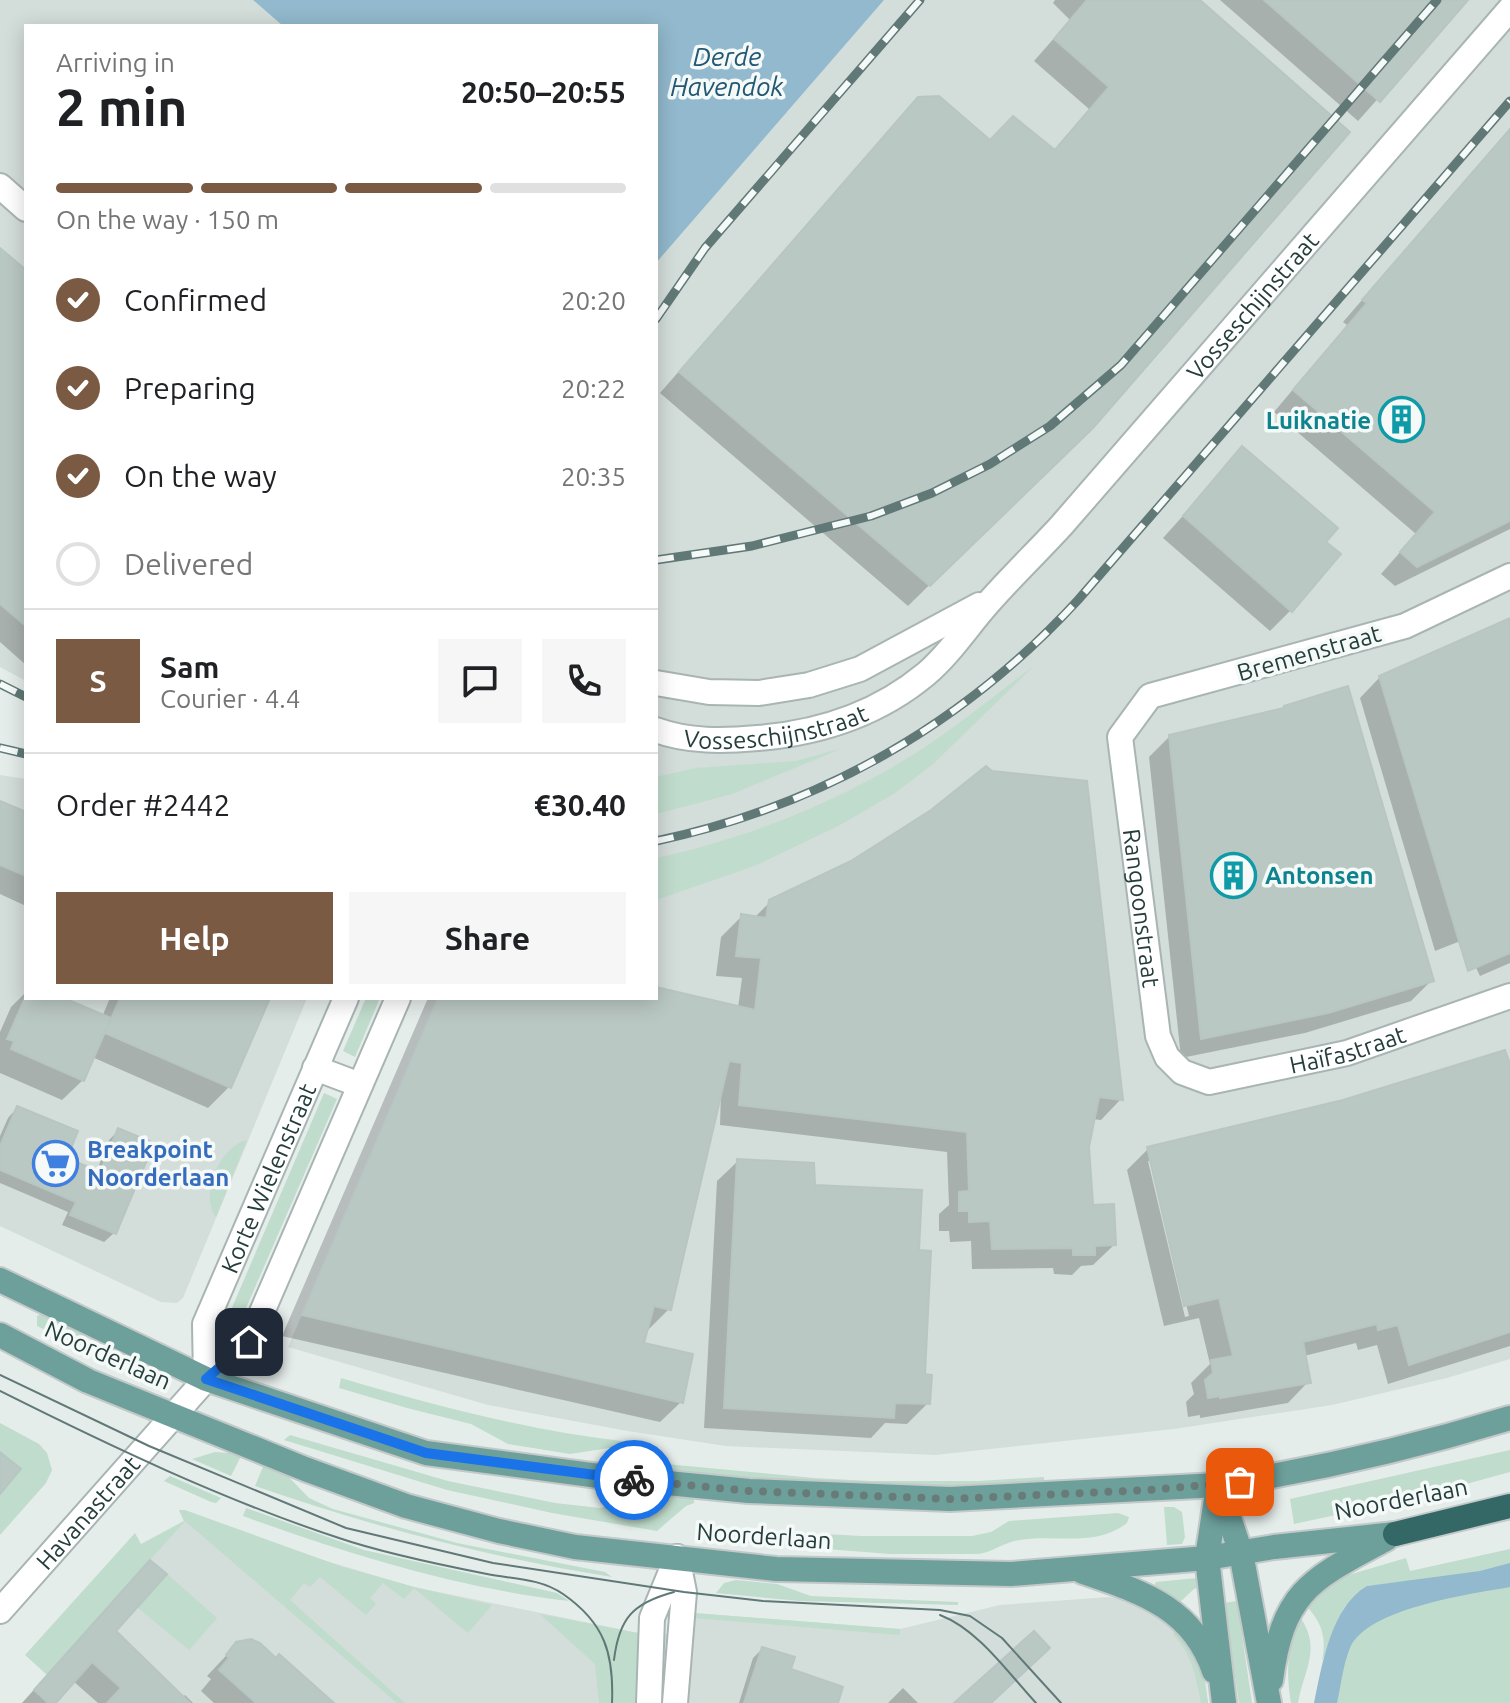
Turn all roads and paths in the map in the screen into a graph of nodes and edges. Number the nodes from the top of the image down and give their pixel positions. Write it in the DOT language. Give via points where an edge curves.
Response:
graph roads {
  1 [pos="1510,9"];
  2 [pos="0,186"];
  3 [pos="24,207"];
  4 [pos="1510,576"];
  5 [pos="992,599"];
  6 [pos="663,686"];
  7 [pos="661,736"];
  8 [pos="1120,737"];
  9 [pos="1510,996"];
  10 [pos="345,1000"];
  11 [pos="397,1000"];
  12 [pos="315,1068"];
  13 [pos="1182,1072"];
  14 [pos="360,1085"];
  15 [pos="0,1280"];
  16 [pos="0,1335"];
  17 [pos="206,1379"];
  18 [pos="175,1416"];
  19 [pos="1510,1418"];
  20 [pos="1218,1485"];
  21 [pos="1510,1506"];
  22 [pos="1395,1534"];
  23 [pos="1241,1553"];
  24 [pos="677,1557"];
  25 [pos="1207,1558"];
  26 [pos="1077,1570"];
  27 [pos="0,1611"];
  28 [pos="1269,1700"];
  29 [pos="1224,1701"];
  30 [pos="649,1703"];
  31 [pos="675,1703"];
  1 -- 5 [label="street, Vosseschijnstraat" via="1072,514"];
  2 -- 3 [label="street"];
  4 -- 8 [label="street, Bremenstraat" via="1405,626 1150,696"];
  5 -- 6 [label="street, Vosseschijnstraat" via="860,669 809,685 759,693"];
  5 -- 7 [label="street, Vosseschijnstraat" via="928,673 849,720 789,735 724,741"];
  8 -- 13 [label="street, Rangoonstraat" via="1158,1036 1167,1057"];
  9 -- 13 [label="street, Haïfastraat" via="1347,1053 1209,1082"];
  10 -- 12 [label="street, Korte Wielenstraat"];
  11 -- 14 [label="street, Korte Wielenstraat"];
  12 -- 14 [label="street, Korte Wielenstraat"];
  12 -- 17 [label="street, Korte Wielenstraat" via="205,1324"];
  14 -- 17 [label="street, Korte Wielenstraat" via="249,1342"];
  15 -- 17 [label="main road, Noorderlaan"];
  16 -- 18 [label="main road, Noorderlaan" via="88,1381"];
  17 -- 18 [label="street, Havanastraat"];
  17 -- 20 [label="main road, Noorderlaan" via="426,1453 606,1477 749,1491 950,1499"];
  18 -- 24 [label="main road, Noorderlaan" via="406,1506 575,1547"];
  18 -- 27 [label="street, Havanastraat"];
  19 -- 20 [label="main road, Noorderlaan" via="1453,1436"];
  20 -- 23 [label="main road"];
  20 -- 25 [label="main road"];
  21 -- 22 [label="highway, Noorderlaan"];
  22 -- 23 [label="main road, Noorderlaan"];
  22 -- 28 [label="main road" via="1325,1573 1294,1602 1279,1635"];
  23 -- 25 [label="main road, Noorderlaan"];
  23 -- 28 [label="main road"];
  24 -- 26 [label="main road, Noorderlaan" via="776,1569 1001,1574"];
  24 -- 30 [label="street" via="652,1618"];
  24 -- 31 [label="street" via="684,1592"];
  25 -- 26 [label="main road, Noorderlaan"];
  25 -- 29 [label="main road"];
  26 -- 29 [label="main road" via="1138,1591 1177,1615 1208,1653"];
}
